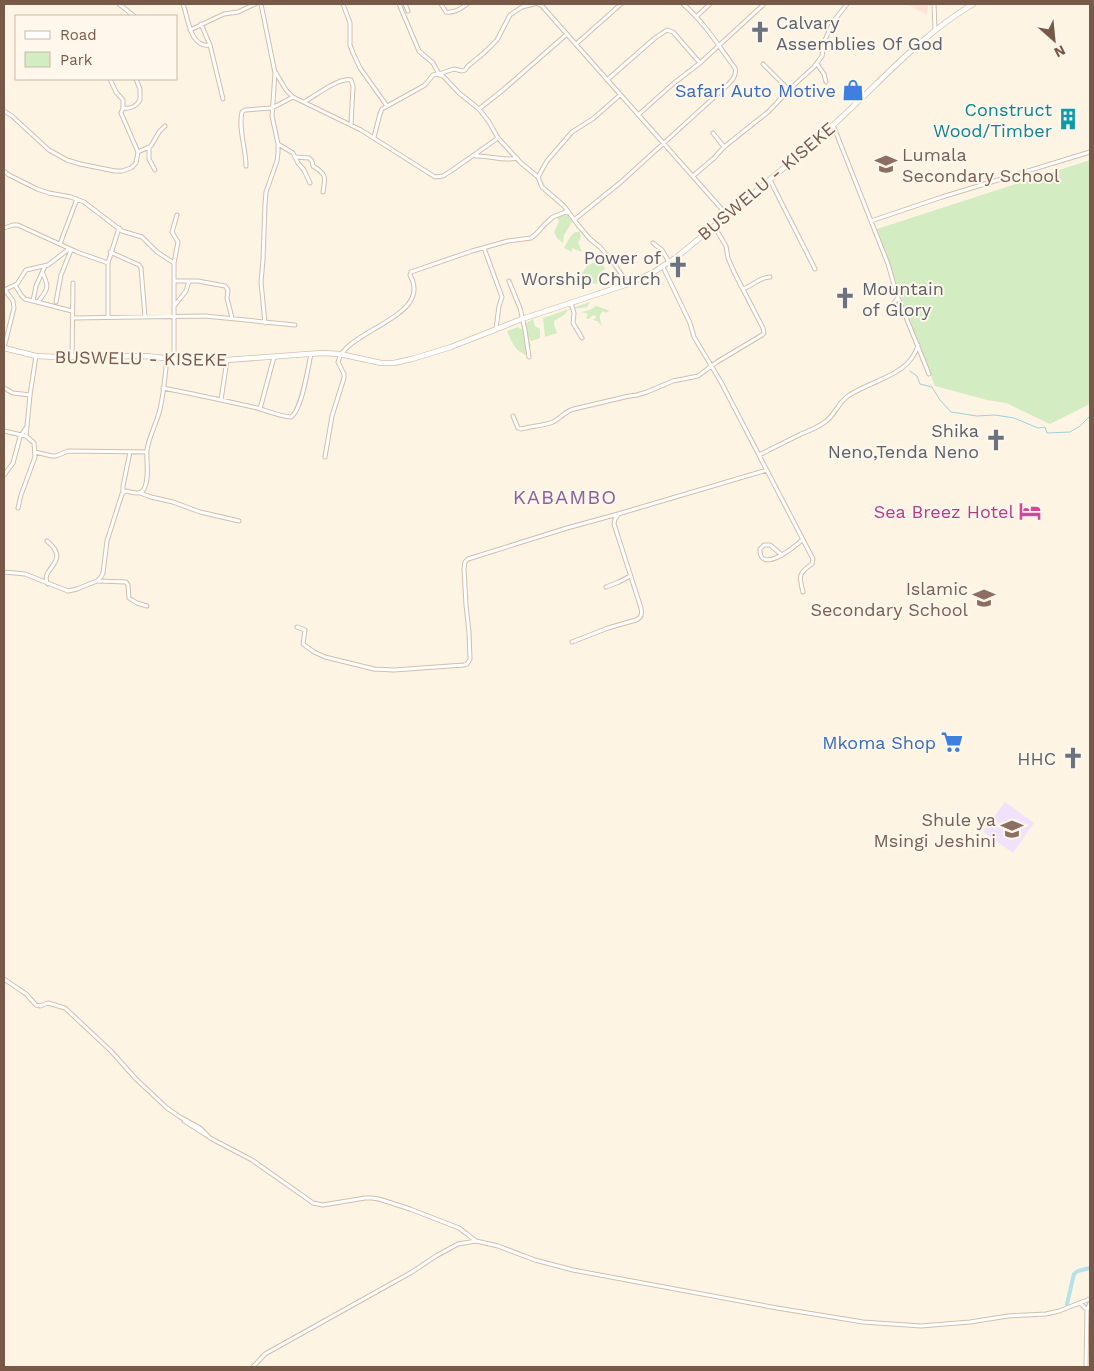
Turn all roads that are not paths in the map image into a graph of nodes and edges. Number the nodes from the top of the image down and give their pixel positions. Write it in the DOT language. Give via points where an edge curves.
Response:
graph roads {
  1 [pos="119,4"];
  2 [pos="183,4"];
  3 [pos="255,4"];
  4 [pos="261,4"];
  5 [pos="343,4"];
  6 [pos="398,4"];
  7 [pos="404,4"];
  8 [pos="441,4"];
  9 [pos="467,4"];
  10 [pos="536,4"];
  11 [pos="622,4"];
  12 [pos="682,4"];
  13 [pos="710,4"];
  14 [pos="764,4"];
  15 [pos="847,4"];
  16 [pos="934,4"];
  17 [pos="972,4"];
  18 [pos="408,11"];
  19 [pos="133,15"];
  20 [pos="697,16"];
  21 [pos="201,24"];
  22 [pos="935,29"];
  23 [pos="190,30"];
  24 [pos="567,34"];
  25 [pos="576,44"];
  26 [pos="210,45"];
  27 [pos="718,45"];
  28 [pos="700,63"];
  29 [pos="763,64"];
  30 [pos="817,64"];
  31 [pos="275,73"];
  32 [pos="440,74"];
  33 [pos="110,80"];
  34 [pos="136,80"];
  35 [pos="607,80"];
  36 [pos="826,82"];
  37 [pos="789,90"];
  38 [pos="620,95"];
  39 [pos="293,97"];
  40 [pos="223,99"];
  41 [pos="304,102"];
  42 [pos="387,106"];
  43 [pos="123,108"];
  44 [pos="272,108"];
  45 [pos="479,109"];
  46 [pos="4,111"];
  47 [pos="638,115"];
  48 [pos="351,124"];
  49 [pos="833,125"];
  50 [pos="165,126"];
  51 [pos="713,133"];
  52 [pos="374,137"];
  53 [pos="498,138"];
  54 [pos="663,143"];
  55 [pos="278,144"];
  56 [pos="149,147"];
  57 [pos="724,147"];
  58 [pos="138,152"];
  59 [pos="1090,152"];
  60 [pos="474,156"];
  61 [pos="296,157"];
  62 [pos="517,158"];
  63 [pos="246,166"];
  64 [pos="155,170"];
  65 [pos="4,171"];
  66 [pos="693,176"];
  67 [pos="538,177"];
  68 [pos="770,180"];
  69 [pos="310,183"];
  70 [pos="323,192"];
  71 [pos="77,198"];
  72 [pos="568,211"];
  73 [pos="177,215"];
  74 [pos="727,215"];
  75 [pos="574,220"];
  76 [pos="871,221"];
  77 [pos="714,226"];
  78 [pos="4,228"];
  79 [pos="118,228"];
  80 [pos="653,243"];
  81 [pos="60,244"];
  82 [pos="484,248"];
  83 [pos="70,249"];
  84 [pos="110,252"];
  85 [pos="670,262"];
  86 [pos="108,263"];
  87 [pos="174,263"];
  88 [pos="45,266"];
  89 [pos="662,267"];
  90 [pos="815,270"];
  91 [pos="42,273"];
  92 [pos="770,277"];
  93 [pos="174,281"];
  94 [pos="189,281"];
  95 [pos="509,281"];
  96 [pos="73,283"];
  97 [pos="628,284"];
  98 [pos="15,285"];
  99 [pos="743,289"];
  100 [pos="4,290"];
  101 [pos="898,298"];
  102 [pos="33,301"];
  103 [pos="38,302"];
  104 [pos="56,302"];
  105 [pos="571,303"];
  106 [pos="174,305"];
  107 [pos="72,311"];
  108 [pos="890,312"];
  109 [pos="108,317"];
  110 [pos="145,317"];
  111 [pos="174,317"];
  112 [pos="72,318"];
  113 [pos="232,318"];
  114 [pos="522,319"];
  115 [pos="265,322"];
  116 [pos="294,325"];
  117 [pos="496,329"];
  118 [pos="582,338"];
  119 [pos="918,345"];
  120 [pos="4,348"];
  121 [pos="311,353"];
  122 [pos="340,354"];
  123 [pos="36,356"];
  124 [pos="274,356"];
  125 [pos="72,357"];
  126 [pos="529,357"];
  127 [pos="167,358"];
  128 [pos="174,359"];
  129 [pos="227,360"];
  130 [pos="712,365"];
  131 [pos="929,374"];
  132 [pos="163,388"];
  133 [pos="5,390"];
  134 [pos="30,394"];
  135 [pos="221,400"];
  136 [pos="260,409"];
  137 [pos="513,416"];
  138 [pos="26,427"];
  139 [pos="4,431"];
  140 [pos="21,434"];
  141 [pos="26,436"];
  142 [pos="35,452"];
  143 [pos="130,452"];
  144 [pos="147,452"];
  145 [pos="759,454"];
  146 [pos="325,457"];
  147 [pos="767,470"];
  148 [pos="4,475"];
  149 [pos="123,492"];
  150 [pos="140,492"];
  151 [pos="18,508"];
  152 [pos="618,514"];
  153 [pos="239,521"];
  154 [pos="47,540"];
  155 [pos="802,540"];
  156 [pos="782,555"];
  157 [pos="4,572"];
  158 [pos="630,576"];
  159 [pos="97,581"];
  160 [pos="48,584"];
  161 [pos="606,588"];
  162 [pos="803,592"];
  163 [pos="147,606"];
  164 [pos="297,627"];
  165 [pos="572,642"];
  166 [pos="4,979"];
  167 [pos="476,1241"];
  168 [pos="1090,1301"];
  169 [pos="1080,1303"];
  170 [pos="1087,1310"];
  171 [pos="253,1367"];
  172 [pos="1086,1367"];
  1 -- 19 [label="street"];
  2 -- 23 [label="street"];
  3 -- 21 [label="street"];
  4 -- 31 [label="street"];
  5 -- 42 [label="street" via="350,24 353,53"];
  6 -- 32 [label="street" via="419,50"];
  7 -- 18 [label="street"];
  8 -- 9 [label="street" via="446,12 452,13"];
  10 -- 24 [label="street" via="542,6"];
  10 -- 32 [label="street" via="522,7 510,15 497,40 465,70 454,69"];
  11 -- 25 [label="street"];
  12 -- 20 [label="street"];
  13 -- 20 [label="street"];
  14 -- 27 [label="street"];
  15 -- 30 [label="street" via="832,24"];
  16 -- 22 [label="street"];
  17 -- 22 [label="main road, BUSWELU - KISEKE"];
  20 -- 27 [label="street"];
  21 -- 23 [label="street"];
  21 -- 26 [label="street"];
  22 -- 49 [label="main road, BUSWELU - KISEKE"];
  23 -- 26 [label="street" via="201,44"];
  24 -- 25 [label="street"];
  24 -- 45 [label="street"];
  25 -- 35 [label="street"];
  26 -- 40 [label="street"];
  27 -- 28 [label="street"];
  27 -- 54 [label="street" via="736,70 735,76"];
  28 -- 35 [label="street" via="667,30"];
  28 -- 47 [label="street"];
  29 -- 37 [label="street"];
  30 -- 36 [label="street"];
  30 -- 37 [label="street"];
  31 -- 39 [label="street"];
  31 -- 44 [label="street"];
  32 -- 42 [label="street" via="433,75 425,85"];
  32 -- 45 [label="street"];
  33 -- 43 [label="street" via="123,100"];
  34 -- 43 [label="street" via="140,100 133,107"];
  35 -- 38 [label="street"];
  37 -- 57 [label="street" via="768,112"];
  38 -- 47 [label="street"];
  38 -- 67 [label="street" via="572,132"];
  39 -- 41 [label="street"];
  39 -- 44 [label="street"];
  41 -- 48 [label="street"];
  41 -- 48 [label="street" via="340,82 351,80"];
  42 -- 52 [label="street" via="381,111"];
  43 -- 58 [label="street" via="121,113"];
  44 -- 55 [label="street"];
  44 -- 63 [label="street" via="242,112"];
  45 -- 53 [label="street"];
  46 -- 58 [label="street" via="49,150 74,162 122,171 136,163"];
  47 -- 54 [label="street"];
  48 -- 52 [label="street"];
  49 -- 68 [label="main road, BUSWELU - KISEKE"];
  49 -- 76 [label="street"];
  50 -- 56 [label="street"];
  51 -- 57 [label="street"];
  52 -- 60 [label="street" via="435,177 443,176"];
  53 -- 60 [label="street"];
  53 -- 62 [label="street"];
  54 -- 66 [label="street"];
  54 -- 75 [label="street"];
  55 -- 61 [label="street"];
  55 -- 115 [label="street" via="277,161 266,192 264,216 261,284"];
  56 -- 58 [label="street"];
  56 -- 64 [label="street" via="149,159"];
  57 -- 66 [label="street"];
  59 -- 76 [label="street"];
  60 -- 62 [label="street" via="506,160"];
  61 -- 69 [label="street"];
  61 -- 70 [label="street" via="311,159 313,166 323,172"];
  62 -- 67 [label="street"];
  65 -- 71 [label="street" via="37,189"];
  66 -- 74 [label="street"];
  67 -- 72 [label="street" via="542,187"];
  68 -- 74 [label="main road, BUSWELU - KISEKE"];
  68 -- 90 [label="street"];
  71 -- 79 [label="street"];
  71 -- 81 [label="street"];
  72 -- 75 [label="street"];
  72 -- 82 [label="street" via="553,217 530,238"];
  73 -- 87 [label="street" via="172,230 178,242"];
  74 -- 77 [label="main road, BUSWELU - KISEKE"];
  75 -- 97 [label="street" via="608,256"];
  76 -- 101 [label="street"];
  77 -- 85 [label="main road, BUSWELU - KISEKE"];
  77 -- 99 [label="street"];
  78 -- 81 [label="street" via="18,225"];
  79 -- 84 [label="street"];
  79 -- 87 [label="street" via="142,237"];
  80 -- 85 [label="street"];
  81 -- 83 [label="street"];
  82 -- 117 [label="street" via="502,297"];
  82 -- 122 [label="street" via="410,272 413,294 404,308 395,317 349,344"];
  83 -- 86 [label="street"];
  83 -- 88 [label="street"];
  83 -- 104 [label="street"];
  84 -- 86 [label="street"];
  84 -- 110 [label="street" via="141,268"];
  85 -- 89 [label="main road, BUSWELU - KISEKE"];
  86 -- 109 [label="street"];
  87 -- 93 [label="street"];
  88 -- 91 [label="street"];
  88 -- 98 [label="street" via="26,270"];
  89 -- 97 [label="main road, BUSWELU - KISEKE"];
  89 -- 130 [label="street" via="694,337"];
  91 -- 102 [label="street"];
  91 -- 103 [label="street" via="48,287"];
  92 -- 99 [label="street" via="761,278"];
  93 -- 94 [label="street"];
  93 -- 106 [label="street"];
  94 -- 106 [label="street" via="186,291"];
  94 -- 113 [label="street" via="226,287"];
  95 -- 114 [label="street"];
  96 -- 107 [label="street"];
  97 -- 105 [label="main road, BUSWELU - KISEKE"];
  98 -- 100 [label="street"];
  98 -- 102 [label="street" via="23,297"];
  99 -- 130 [label="street" via="764,333"];
  100 -- 120 [label="street" via="14,301 14,308"];
  101 -- 108 [label="street"];
  101 -- 119 [label="street"];
  102 -- 103 [label="street"];
  103 -- 107 [label="street"];
  105 -- 114 [label="main road, BUSWELU - KISEKE"];
  105 -- 118 [label="street" via="573,323"];
  106 -- 111 [label="street"];
  107 -- 112 [label="street"];
  109 -- 110 [label="street"];
  109 -- 112 [label="street"];
  110 -- 111 [label="street"];
  111 -- 113 [label="street"];
  111 -- 128 [label="street"];
  112 -- 125 [label="street"];
  113 -- 115 [label="street"];
  114 -- 117 [label="main road, BUSWELU - KISEKE"];
  114 -- 126 [label="street"];
  115 -- 116 [label="street"];
  117 -- 122 [label="main road, BUSWELU - KISEKE" via="399,362 381,363"];
  119 -- 131 [label="street"];
  119 -- 145 [label="street" via="904,366 847,397 825,422"];
  120 -- 123 [label="main road, BUSWELU - KISEKE"];
  121 -- 122 [label="main road, BUSWELU - KISEKE"];
  121 -- 124 [label="main road, BUSWELU - KISEKE"];
  121 -- 136 [label="street" via="296,414 291,417"];
  122 -- 146 [label="street" via="338,362 344,378 332,416"];
  123 -- 125 [label="main road, BUSWELU - KISEKE"];
  123 -- 134 [label="street"];
  124 -- 129 [label="main road, BUSWELU - KISEKE"];
  124 -- 136 [label="street"];
  125 -- 127 [label="main road, BUSWELU - KISEKE"];
  127 -- 128 [label="main road, BUSWELU - KISEKE"];
  127 -- 132 [label="street"];
  128 -- 129 [label="main road, BUSWELU - KISEKE" via="200,362"];
  129 -- 135 [label="street"];
  130 -- 137 [label="street" via="698,376 673,381 637,396 567,411 544,425 520,429"];
  130 -- 145 [label="street"];
  132 -- 135 [label="street"];
  132 -- 144 [label="street"];
  133 -- 134 [label="street"];
  134 -- 138 [label="street"];
  135 -- 136 [label="street"];
  138 -- 140 [label="street"];
  138 -- 141 [label="street"];
  139 -- 140 [label="street"];
  140 -- 141 [label="street"];
  140 -- 148 [label="street" via="13,463"];
  141 -- 142 [label="street" via="34,443"];
  142 -- 143 [label="street" via="56,456 68,451"];
  142 -- 151 [label="street"];
  143 -- 144 [label="street"];
  143 -- 149 [label="street"];
  144 -- 150 [label="street" via="148,468"];
  145 -- 147 [label="street"];
  147 -- 152 [label="street"];
  147 -- 155 [label="street"];
  149 -- 150 [label="street"];
  149 -- 159 [label="street" via="107,542 103,573"];
  150 -- 153 [label="street"];
  152 -- 158 [label="street" via="614,524"];
  152 -- 164 [label="street" via="468,559 464,569 470,659 467,664 394,670 368,668 314,652 303,644 305,630"];
  154 -- 160 [label="street" via="57,555 46,576"];
  155 -- 156 [label="street"];
  155 -- 162 [label="street" via="813,562 800,574"];
  156 -- 156 [label="street" via="765,560 760,549 770,545"];
  157 -- 160 [label="street" via="25,574"];
  158 -- 161 [label="street"];
  158 -- 165 [label="street" via="641,608 640,618"];
  159 -- 160 [label="street" via="68,591"];
  159 -- 163 [label="street" via="126,582 129,598"];
  166 -- 167 [label="street" via="36,1005 48,1003 65,1008 167,1108 252,1160 313,1203 324,1205 365,1198 379,1199 459,1228"];
  167 -- 169 [label="street" via="587,1273 863,1322 921,1326 970,1322 1046,1314"];
  167 -- 171 [label="street" via="458,1244 436,1256 264,1354"];
  168 -- 169 [label="street"];
  168 -- 170 [label="street"];
  169 -- 170 [label="street"];
  170 -- 172 [label="street"];
}
